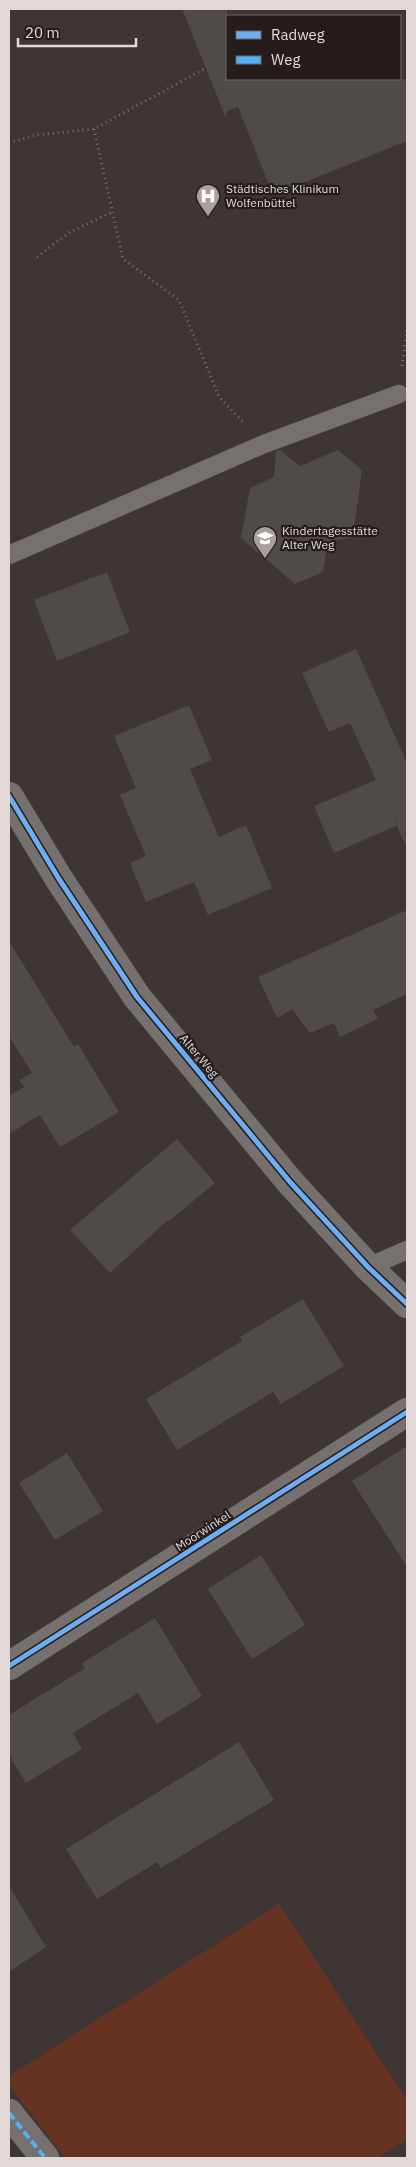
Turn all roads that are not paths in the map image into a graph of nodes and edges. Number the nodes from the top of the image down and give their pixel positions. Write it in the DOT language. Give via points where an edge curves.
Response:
graph roads {
  1 [pos="399,394"];
  2 [pos="9,555"];
  3 [pos="9,796"];
  4 [pos="407,1250"];
  5 [pos="368,1267"];
  6 [pos="407,1304"];
  7 [pos="407,1412"];
  8 [pos="9,1666"];
  9 [pos="9,2113"];
  10 [pos="45,2158"];
  1 -- 2 [label="lane" via="264,444"];
  3 -- 5 [label="street, Alter Weg" via="137,997 290,1182"];
  4 -- 5 [label="lane"];
  5 -- 6 [label="street, Alter Weg"];
  7 -- 8 [label="street, Moorwinkel"];
  9 -- 10 [label="street"];
}
